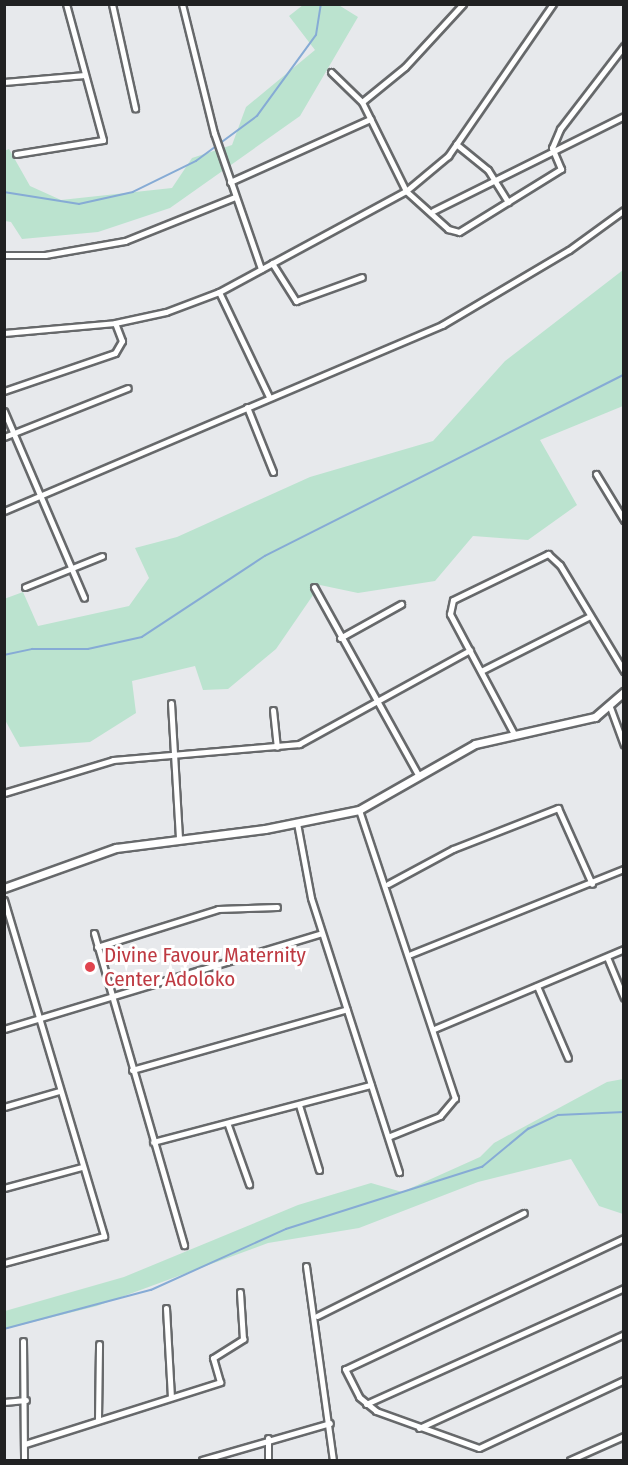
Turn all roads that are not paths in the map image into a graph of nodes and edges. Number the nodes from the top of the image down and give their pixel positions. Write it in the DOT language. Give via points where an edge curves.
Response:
graph roads {
  1 [pos="66,4"];
  2 [pos="112,4"];
  3 [pos="182,4"];
  4 [pos="464,4"];
  5 [pos="553,4"];
  6 [pos="624,46"];
  7 [pos="331,72"];
  8 [pos="85,75"];
  9 [pos="4,82"];
  10 [pos="362,102"];
  11 [pos="135,108"];
  12 [pos="624,116"];
  13 [pos="370,118"];
  14 [pos="456,144"];
  15 [pos="552,148"];
  16 [pos="16,154"];
  17 [pos="495,181"];
  18 [pos="230,182"];
  19 [pos="406,191"];
  20 [pos="235,197"];
  21 [pos="508,202"];
  22 [pos="624,210"];
  23 [pos="433,211"];
  24 [pos="4,255"];
  25 [pos="273,263"];
  26 [pos="261,269"];
  27 [pos="362,277"];
  28 [pos="219,292"];
  29 [pos="115,323"];
  30 [pos="4,333"];
  31 [pos="128,388"];
  32 [pos="4,391"];
  33 [pos="269,397"];
  34 [pos="247,407"];
  35 [pos="4,411"];
  36 [pos="13,434"];
  37 [pos="4,437"];
  38 [pos="273,472"];
  39 [pos="596,474"];
  40 [pos="40,497"];
  41 [pos="4,511"];
  42 [pos="624,520"];
  43 [pos="102,556"];
  44 [pos="69,570"];
  45 [pos="25,587"];
  46 [pos="314,587"];
  47 [pos="84,598"];
  48 [pos="401,604"];
  49 [pos="588,617"];
  50 [pos="340,638"];
  51 [pos="470,650"];
  52 [pos="482,671"];
  53 [pos="624,671"];
  54 [pos="624,692"];
  55 [pos="171,703"];
  56 [pos="376,704"];
  57 [pos="610,707"];
  58 [pos="273,710"];
  59 [pos="513,732"];
  60 [pos="624,745"];
  61 [pos="277,747"];
  62 [pos="175,756"];
  63 [pos="417,773"];
  64 [pos="4,793"];
  65 [pos="359,810"];
  66 [pos="297,823"];
  67 [pos="178,838"];
  68 [pos="624,869"];
  69 [pos="388,884"];
  70 [pos="591,884"];
  71 [pos="4,888"];
  72 [pos="4,900"];
  73 [pos="278,907"];
  74 [pos="93,933"];
  75 [pos="322,933"];
  76 [pos="97,947"];
  77 [pos="624,949"];
  78 [pos="411,954"];
  79 [pos="607,957"];
  80 [pos="537,986"];
  81 [pos="112,997"];
  82 [pos="624,998"];
  83 [pos="347,1009"];
  84 [pos="39,1019"];
  85 [pos="4,1029"];
  86 [pos="434,1029"];
  87 [pos="568,1058"];
  88 [pos="132,1070"];
  89 [pos="371,1085"];
  90 [pos="59,1091"];
  91 [pos="299,1105"];
  92 [pos="4,1107"];
  93 [pos="228,1125"];
  94 [pos="390,1136"];
  95 [pos="153,1142"];
  96 [pos="82,1167"];
  97 [pos="319,1170"];
  98 [pos="399,1172"];
  99 [pos="249,1184"];
  100 [pos="4,1188"];
  101 [pos="524,1213"];
  102 [pos="624,1238"];
  103 [pos="184,1245"];
  104 [pos="4,1263"];
  105 [pos="306,1266"];
  106 [pos="624,1288"];
  107 [pos="240,1292"];
  108 [pos="166,1308"];
  109 [pos="316,1316"];
  110 [pos="624,1334"];
  111 [pos="23,1341"];
  112 [pos="99,1344"];
  113 [pos="624,1380"];
  114 [pos="171,1397"];
  115 [pos="26,1400"];
  116 [pos="4,1402"];
  117 [pos="366,1404"];
  118 [pos="98,1419"];
  119 [pos="330,1423"];
  120 [pos="419,1428"];
  121 [pos="624,1436"];
  122 [pos="268,1438"];
  123 [pos="25,1444"];
  124 [pos="24,1461"];
  125 [pos="202,1461"];
  126 [pos="268,1461"];
  127 [pos="333,1461"];
  128 [pos="570,1461"];
  1 -- 8 [label="street"];
  2 -- 11 [label="street"];
  3 -- 18 [label="street"];
  4 -- 10 [label="street" via="405,66"];
  5 -- 14 [label="street"];
  6 -- 15 [label="street" via="574,107"];
  7 -- 10 [label="street"];
  8 -- 9 [label="street"];
  8 -- 16 [label="street" via="102,142"];
  10 -- 13 [label="street"];
  12 -- 15 [label="street"];
  13 -- 18 [label="street"];
  13 -- 19 [label="street"];
  14 -- 17 [label="street"];
  14 -- 19 [label="street" via="440,166"];
  15 -- 17 [label="street"];
  15 -- 21 [label="street" via="561,169"];
  17 -- 21 [label="street"];
  17 -- 23 [label="street"];
  18 -- 20 [label="street"];
  19 -- 23 [label="street"];
  19 -- 25 [label="street"];
  20 -- 24 [label="street" via="125,241 45,255"];
  20 -- 26 [label="street"];
  21 -- 23 [label="street" via="459,232 448,229"];
  22 -- 33 [label="street" via="467,312"];
  25 -- 26 [label="street"];
  25 -- 27 [label="street" via="296,301"];
  26 -- 28 [label="street"];
  28 -- 29 [label="street" via="166,312"];
  28 -- 33 [label="street"];
  29 -- 30 [label="street"];
  29 -- 32 [label="street" via="122,341 115,353"];
  31 -- 36 [label="street"];
  33 -- 34 [label="street"];
  34 -- 38 [label="street"];
  34 -- 40 [label="street"];
  35 -- 36 [label="street"];
  36 -- 37 [label="street"];
  36 -- 40 [label="street"];
  39 -- 42 [label="street"];
  40 -- 41 [label="street"];
  40 -- 44 [label="street"];
  43 -- 44 [label="street"];
  44 -- 45 [label="street"];
  44 -- 47 [label="street"];
  46 -- 50 [label="street"];
  48 -- 50 [label="street"];
  49 -- 51 [label="street" via="560,565 548,554 453,600 450,615"];
  49 -- 52 [label="street"];
  49 -- 53 [label="street"];
  50 -- 56 [label="street"];
  51 -- 52 [label="street"];
  51 -- 56 [label="street"];
  52 -- 59 [label="street"];
  54 -- 57 [label="street"];
  55 -- 62 [label="street"];
  56 -- 61 [label="street" via="326,733"];
  56 -- 63 [label="street"];
  57 -- 59 [label="street" via="568,725"];
  57 -- 60 [label="street"];
  58 -- 61 [label="street"];
  59 -- 63 [label="street"];
  61 -- 62 [label="street"];
  62 -- 64 [label="street" via="91,765"];
  62 -- 67 [label="street"];
  63 -- 65 [label="street"];
  65 -- 66 [label="street"];
  65 -- 69 [label="street"];
  66 -- 67 [label="street"];
  66 -- 75 [label="street"];
  67 -- 71 [label="street" via="116,848"];
  68 -- 70 [label="street"];
  69 -- 70 [label="street" via="453,849 558,808"];
  69 -- 78 [label="street"];
  70 -- 78 [label="street"];
  72 -- 84 [label="street"];
  73 -- 76 [label="street" via="212,911"];
  74 -- 76 [label="street"];
  75 -- 81 [label="street"];
  75 -- 83 [label="street"];
  76 -- 81 [label="street"];
  77 -- 79 [label="street"];
  78 -- 86 [label="street"];
  79 -- 80 [label="street"];
  79 -- 82 [label="street"];
  80 -- 86 [label="street"];
  80 -- 87 [label="street"];
  81 -- 84 [label="street"];
  81 -- 88 [label="street"];
  83 -- 88 [label="street"];
  83 -- 89 [label="street"];
  84 -- 85 [label="street"];
  84 -- 90 [label="street"];
  86 -- 94 [label="street" via="453,1103 440,1116"];
  88 -- 95 [label="street"];
  89 -- 91 [label="street"];
  89 -- 94 [label="street"];
  90 -- 92 [label="street"];
  90 -- 96 [label="street"];
  91 -- 93 [label="street"];
  91 -- 97 [label="street"];
  93 -- 95 [label="street"];
  93 -- 99 [label="street"];
  94 -- 98 [label="street"];
  95 -- 103 [label="street"];
  96 -- 100 [label="street"];
  96 -- 104 [label="street" via="104,1236"];
  101 -- 109 [label="street"];
  102 -- 117 [label="street" via="349,1364 345,1370"];
  105 -- 109 [label="street"];
  106 -- 117 [label="street"];
  107 -- 114 [label="street" via="243,1339 213,1358 220,1382"];
  108 -- 114 [label="street"];
  109 -- 119 [label="street"];
  110 -- 120 [label="street"];
  111 -- 115 [label="street"];
  112 -- 118 [label="street"];
  113 -- 120 [label="street" via="478,1448"];
  114 -- 118 [label="street"];
  115 -- 116 [label="street"];
  115 -- 123 [label="street"];
  117 -- 120 [label="street"];
  118 -- 123 [label="street"];
  119 -- 122 [label="street"];
  119 -- 127 [label="street"];
  121 -- 128 [label="street"];
  122 -- 125 [label="street"];
  122 -- 126 [label="street"];
  123 -- 124 [label="street"];
}
